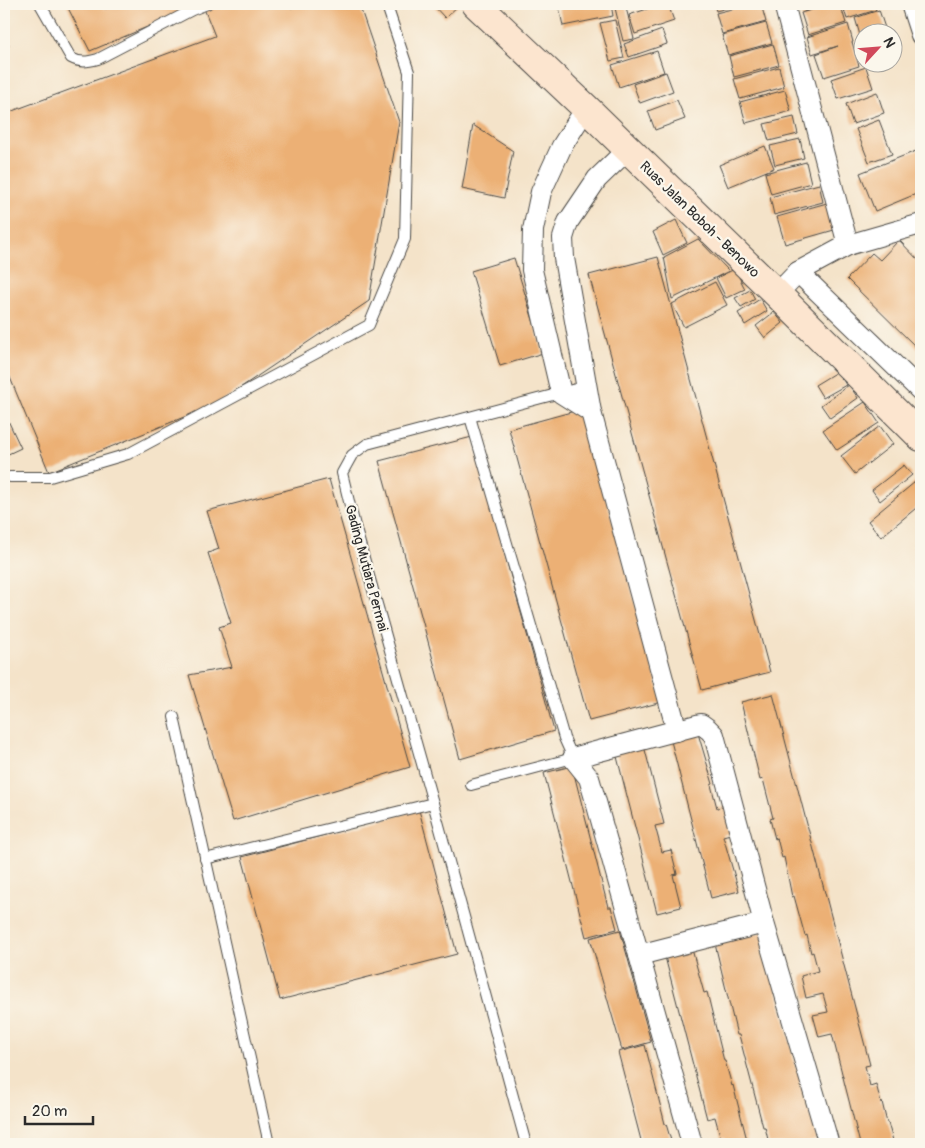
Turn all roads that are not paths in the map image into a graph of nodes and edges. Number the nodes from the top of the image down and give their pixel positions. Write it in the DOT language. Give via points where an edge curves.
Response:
graph roads {
  1 [pos="40,4"];
  2 [pos="207,4"];
  3 [pos="385,4"];
  4 [pos="476,4"];
  5 [pos="784,4"];
  6 [pos="911,4"];
  7 [pos="921,35"];
  8 [pos="586,108"];
  9 [pos="628,149"];
  10 [pos="921,224"];
  11 [pos="533,230"];
  12 [pos="563,238"];
  13 [pos="848,245"];
  14 [pos="798,272"];
  15 [pos="778,294"];
  16 [pos="587,386"];
  17 [pos="921,391"];
  18 [pos="561,392"];
  19 [pos="591,412"];
  20 [pos="470,417"];
  21 [pos="921,437"];
  22 [pos="10,477"];
  23 [pos="174,717"];
  24 [pos="677,731"];
  25 [pos="573,758"];
  26 [pos="471,785"];
  27 [pos="433,803"];
  28 [pos="205,858"];
  29 [pos="764,923"];
  30 [pos="639,955"];
  31 [pos="269,1144"];
  32 [pos="526,1144"];
  33 [pos="692,1144"];
  34 [pos="828,1144"];
  1 -- 2 [label="lane" via="71,58 86,62"];
  3 -- 22 [label="lane" via="409,72 405,239 369,325 128,454 50,478"];
  4 -- 8 [label="main road, Ruas Jalan Boboh - Benowo"];
  5 -- 13 [label="street"];
  6 -- 7 [label="street"];
  8 -- 9 [label="main road, Ruas Jalan Boboh - Benowo"];
  8 -- 11 [label="street" via="562,146 541,192"];
  9 -- 12 [label="street" via="597,179 568,222"];
  9 -- 15 [label="main road, Ruas Jalan Boboh - Benowo"];
  10 -- 13 [label="street"];
  11 -- 12 [label="street"];
  11 -- 18 [label="street" via="532,270"];
  12 -- 16 [label="street"];
  13 -- 14 [label="street"];
  14 -- 15 [label="street"];
  14 -- 17 [label="street"];
  15 -- 21 [label="main road, Ruas Jalan Boboh - Benowo"];
  16 -- 18 [label="lane, Gading Mutiara Permai"];
  16 -- 19 [label="street"];
  18 -- 19 [label="street"];
  18 -- 20 [label="lane, Gading Mutiara Permai"];
  19 -- 24 [label="street"];
  20 -- 25 [label="lane" via="564,738"];
  20 -- 27 [label="lane, Gading Mutiara Permai" via="367,444 352,455 342,473"];
  23 -- 28 [label="lane"];
  24 -- 25 [label="street"];
  24 -- 29 [label="street" via="701,724 714,735"];
  25 -- 26 [label="lane"];
  25 -- 30 [label="street" via="589,778"];
  27 -- 28 [label="lane"];
  27 -- 32 [label="lane, Gading Mutiara Permai"];
  28 -- 31 [label="lane"];
  29 -- 30 [label="street"];
  29 -- 34 [label="street"];
  30 -- 33 [label="street"];
}
